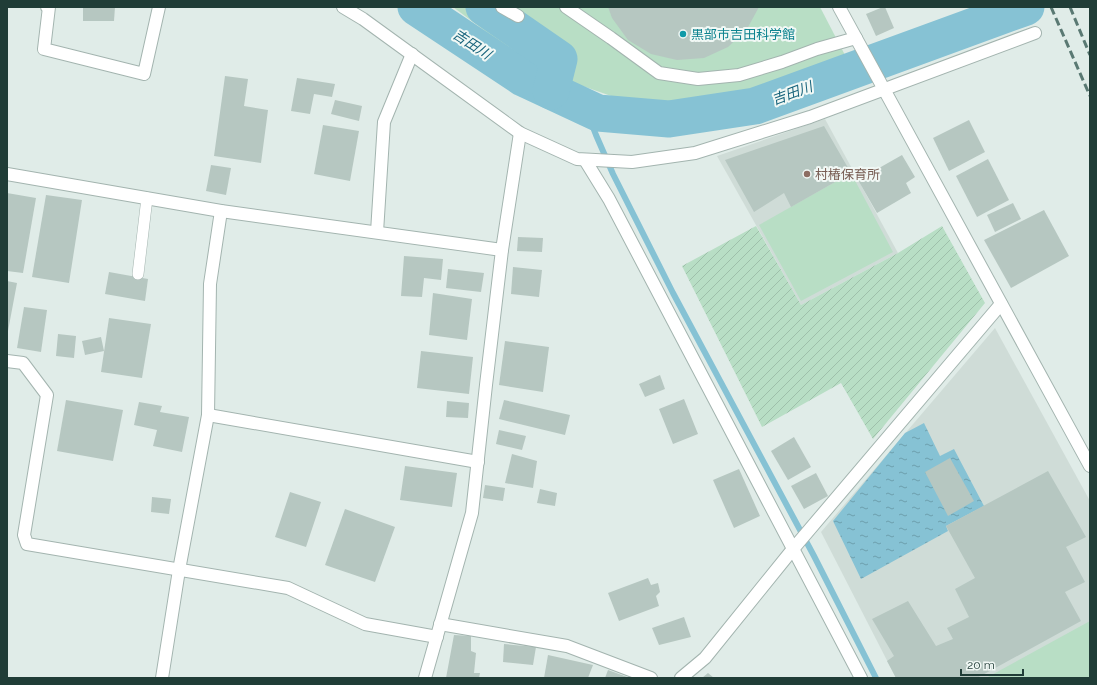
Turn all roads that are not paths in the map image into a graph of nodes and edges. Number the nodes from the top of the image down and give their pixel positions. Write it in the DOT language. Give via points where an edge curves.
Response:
graph roads {
  1 [pos="47,7"];
  2 [pos="159,7"];
  3 [pos="343,7"];
  4 [pos="502,7"];
  5 [pos="566,7"];
  6 [pos="839,7"];
  7 [pos="518,16"];
  8 [pos="1035,33"];
  9 [pos="856,38"];
  10 [pos="412,54"];
  11 [pos="883,89"];
  12 [pos="520,133"];
  13 [pos="585,160"];
  14 [pos="7,174"];
  15 [pos="147,198"];
  16 [pos="221,211"];
  17 [pos="377,232"];
  18 [pos="502,250"];
  19 [pos="138,274"];
  20 [pos="1001,304"];
  21 [pos="7,361"];
  22 [pos="208,415"];
  23 [pos="478,462"];
  24 [pos="1090,466"];
  25 [pos="793,549"];
  26 [pos="179,570"];
  27 [pos="440,624"];
  28 [pos="437,637"];
  29 [pos="162,678"];
  30 [pos="425,678"];
  31 [pos="651,678"];
  32 [pos="681,678"];
  33 [pos="861,678"];
  1 -- 2 [label="street" via="49,8 44,49 144,74"];
  3 -- 10 [label="street"];
  4 -- 7 [label="street"];
  5 -- 9 [label="street" via="659,73 698,79 739,75"];
  6 -- 9 [label="street"];
  8 -- 11 [label="street"];
  9 -- 11 [label="street"];
  10 -- 12 [label="street"];
  10 -- 17 [label="street" via="384,122"];
  11 -- 13 [label="street" via="810,117 695,153 632,162"];
  11 -- 20 [label="street"];
  12 -- 13 [label="street" via="577,159"];
  12 -- 18 [label="street"];
  13 -- 25 [label="street" via="610,199"];
  14 -- 15 [label="street"];
  15 -- 16 [label="street"];
  15 -- 19 [label="lane"];
  16 -- 17 [label="street"];
  16 -- 22 [label="street" via="210,284"];
  17 -- 18 [label="street"];
  18 -- 23 [label="street"];
  20 -- 24 [label="street"];
  20 -- 25 [label="street"];
  21 -- 26 [label="street" via="23,363 47,395 24,535 27,544"];
  22 -- 23 [label="street"];
  22 -- 26 [label="street"];
  23 -- 27 [label="street" via="472,513"];
  25 -- 32 [label="street" via="705,658"];
  25 -- 33 [label="street"];
  26 -- 28 [label="street" via="288,588 365,624"];
  26 -- 29 [label="street"];
  27 -- 28 [label="street"];
  27 -- 31 [label="street" via="567,646"];
  28 -- 30 [label="street"];
}
